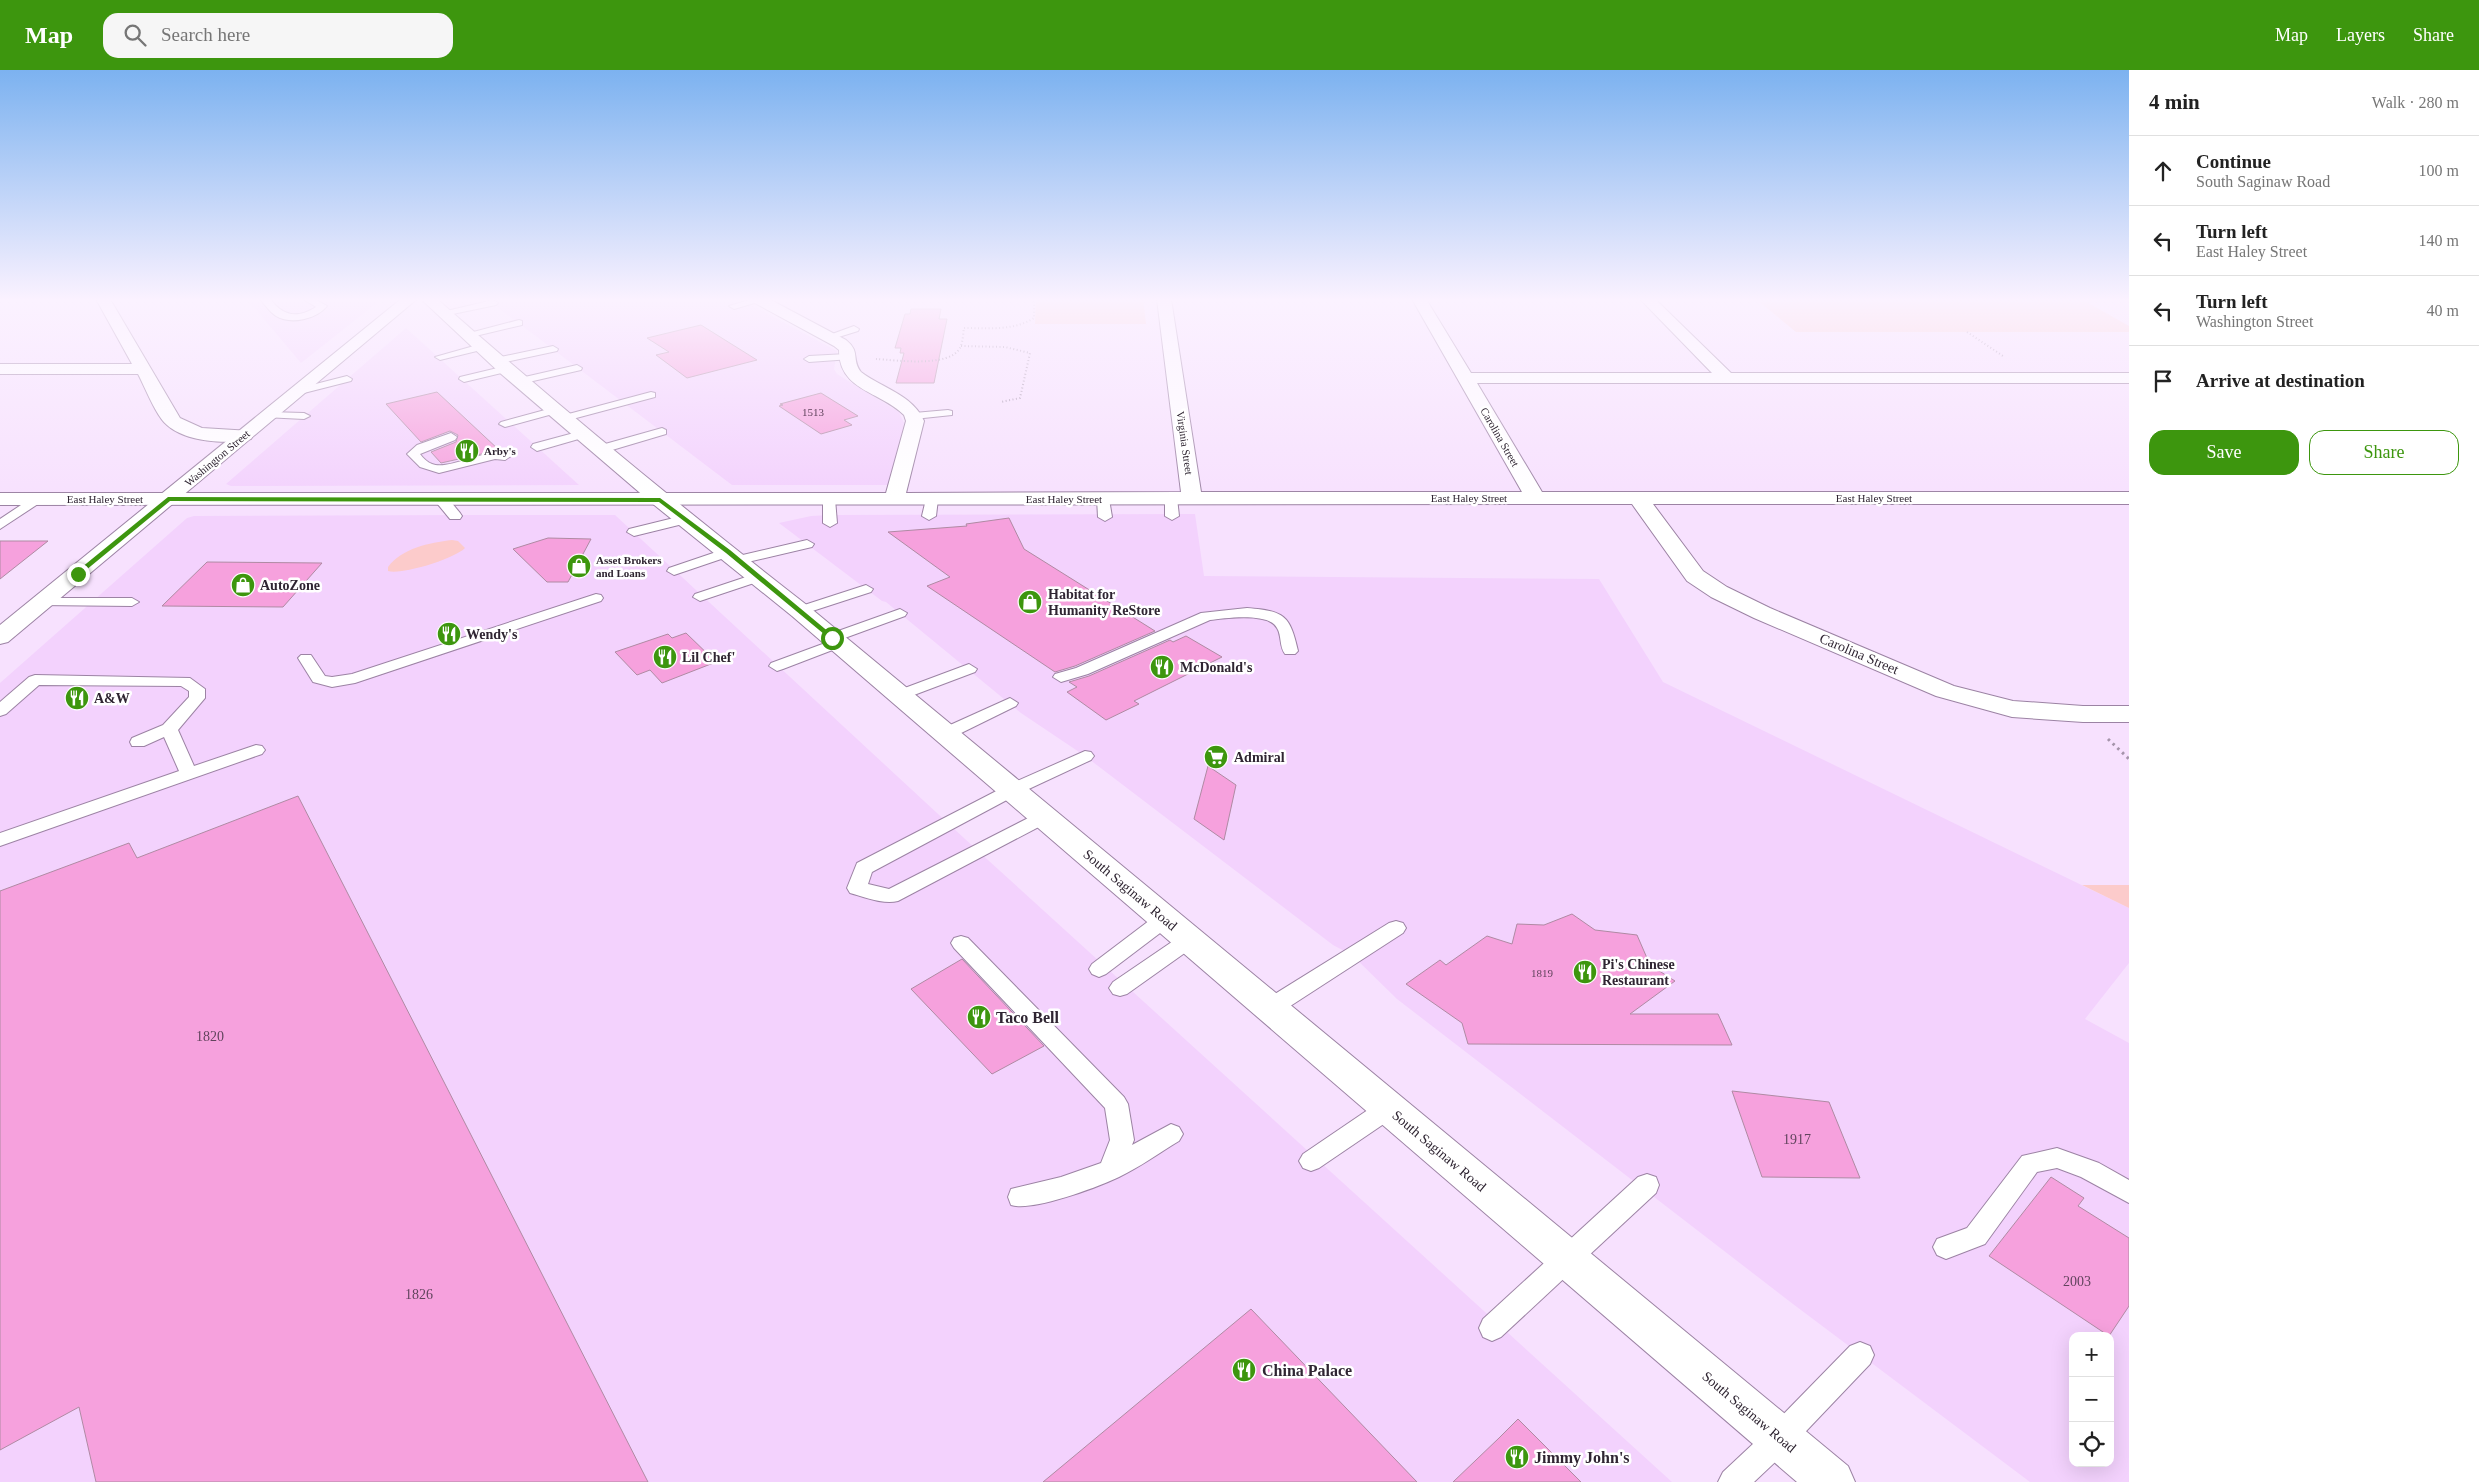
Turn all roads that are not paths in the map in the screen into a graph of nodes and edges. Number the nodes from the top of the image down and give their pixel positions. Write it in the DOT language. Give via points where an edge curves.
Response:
graph roads {
  1 [pos="142,365"];
  2 [pos="329,365"];
  3 [pos="501,365"];
  4 [pos="848,365"];
  5 [pos="1173,365"];
  6 [pos="1459,365"];
  7 [pos="1714,365"];
  8 [pos="577,368"];
  9 [pos="0,369"];
  10 [pos="144,369"];
  11 [pos="1467,378"];
  12 [pos="2129,378"];
  13 [pos="464,379"];
  14 [pos="1728,379"];
  15 [pos="347,380"];
  16 [pos="520,381"];
  17 [pos="296,392"];
  18 [pos="651,395"];
  19 [pos="948,413"];
  20 [pos="560,414"];
  21 [pos="268,416"];
  22 [pos="304,416"];
  23 [pos="914,416"];
  24 [pos="505,424"];
  25 [pos="662,432"];
  26 [pos="585,434"];
  27 [pos="244,435"];
  28 [pos="451,437"];
  29 [pos="537,447"];
  30 [pos="602,449"];
  31 [pos="504,456"];
  32 [pos="894,498"];
  33 [pos="1192,498"];
  34 [pos="1535,498"];
  35 [pos="1638,498"];
  36 [pos="2129,498"];
  37 [pos="0,499"];
  38 [pos="36,499"];
  39 [pos="168,499"];
  40 [pos="441,499"];
  41 [pos="829,499"];
  42 [pos="660,500"];
  43 [pos="455,516"];
  44 [pos="686,519"];
  45 [pos="830,523"];
  46 [pos="0,525"];
  47 [pos="634,532"];
  48 [pos="807,544"];
  49 [pos="741,563"];
  50 [pos="674,571"];
  51 [pos="866,589"];
  52 [pos="700,597"];
  53 [pos="596,598"];
  54 [pos="43,602"];
  55 [pos="132,602"];
  56 [pos="800,611"];
  57 [pos="900,613"];
  58 [pos="0,637"];
  59 [pos="835,640"];
  60 [pos="1290,651"];
  61 [pos="306,658"];
  62 [pos="777,666"];
  63 [pos="969,668"];
  64 [pos="1061,678"];
  65 [pos="900,695"];
  66 [pos="1010,703"];
  67 [pos="0,711"];
  68 [pos="2129,714"];
  69 [pos="169,730"];
  70 [pos="945,734"];
  71 [pos="138,742"];
  72 [pos="256,750"];
  73 [pos="1085,756"];
  74 [pos="189,774"];
  75 [pos="1012,790"];
  76 [pos="1044,817"];
  77 [pos="0,840"];
  78 [pos="1396,928"];
  79 [pos="1177,929"];
  80 [pos="961,943"];
  81 [pos="1099,969"];
  82 [pos="1120,988"];
  83 [pos="1270,1008"];
  84 [pos="1389,1108"];
  85 [pos="1171,1134"];
  86 [pos="1311,1161"];
  87 [pos="1110,1170"];
  88 [pos="1647,1185"];
  89 [pos="2129,1192"];
  90 [pos="1020,1197"];
  91 [pos="1946,1247"];
  92 [pos="1566,1258"];
  93 [pos="1492,1328"];
  94 [pos="1860,1355"];
  95 [pos="1780,1438"];
  96 [pos="1733,1482"];
  97 [pos="1832,1482"];
  1 -- 10 [label="street"];
  2 -- 17 [label="street, Washington Street"];
  3 -- 13 [label="lane"];
  3 -- 16 [label="street, South Saginaw Road"];
  4 -- 23 [label="street" via="857,378 903,405"];
  5 -- 33 [label="street, Virginia Street"];
  6 -- 11 [label="street, Carolina Street"];
  7 -- 14 [label="street"];
  8 -- 16 [label="lane"];
  9 -- 10 [label="street"];
  10 -- 27 [label="street" via="173,422 187,431 206,435"];
  11 -- 14 [label="street"];
  11 -- 34 [label="street, Carolina Street"];
  12 -- 14 [label="street"];
  15 -- 17 [label="lane"];
  16 -- 20 [label="street, South Saginaw Road"];
  17 -- 21 [label="street, Washington Street"];
  18 -- 20 [label="lane"];
  19 -- 23 [label="lane"];
  20 -- 24 [label="lane"];
  20 -- 26 [label="street, South Saginaw Road"];
  21 -- 22 [label="lane"];
  21 -- 27 [label="street, Washington Street"];
  23 -- 32 [label="street"];
  25 -- 30 [label="lane"];
  26 -- 29 [label="lane"];
  26 -- 30 [label="street, South Saginaw Road"];
  27 -- 39 [label="street, Washington Street"];
  28 -- 31 [label="lane" via="418,448 412,454 431,469 495,455"];
  30 -- 42 [label="street, South Saginaw Road"];
  32 -- 33 [label="street, East Haley Street" via="931,507 1104,508 1171,507"];
  32 -- 41 [label="street, East Haley Street"];
  33 -- 34 [label="street, East Haley Street"];
  34 -- 35 [label="street, East Haley Street"];
  35 -- 36 [label="street, East Haley Street"];
  35 -- 68 [label="street, Carolina Street" via="1695,576 1762,613 1945,691 2012,709"];
  37 -- 38 [label="street, East Haley Street"];
  38 -- 39 [label="street, East Haley Street"];
  38 -- 46 [label="lane"];
  39 -- 40 [label="street, East Haley Street"];
  39 -- 54 [label="street, Washington Street"];
  40 -- 42 [label="street, East Haley Street"];
  40 -- 43 [label="lane"];
  41 -- 42 [label="street, East Haley Street"];
  41 -- 45 [label="lane"];
  42 -- 44 [label="street, South Saginaw Road"];
  44 -- 47 [label="lane"];
  44 -- 49 [label="street, South Saginaw Road"];
  48 -- 49 [label="lane"];
  49 -- 50 [label="lane"];
  49 -- 52 [label="lane"];
  49 -- 56 [label="street, South Saginaw Road"];
  51 -- 56 [label="lane"];
  53 -- 61 [label="lane" via="355,678 332,682 319,679"];
  54 -- 55 [label="lane"];
  54 -- 58 [label="street, Washington Street"];
  56 -- 59 [label="street, South Saginaw Road"];
  57 -- 59 [label="lane"];
  59 -- 62 [label="lane"];
  59 -- 65 [label="street, South Saginaw Road"];
  60 -- 64 [label="lane" via="1284,624 1276,618 1223,613 1206,616"];
  63 -- 65 [label="lane"];
  65 -- 70 [label="street, South Saginaw Road"];
  66 -- 70 [label="lane"];
  67 -- 69 [label="lane" via="35,680 184,681 197,689 197,698"];
  69 -- 71 [label="lane"];
  69 -- 74 [label="lane"];
  70 -- 75 [label="street, South Saginaw Road"];
  72 -- 74 [label="lane"];
  73 -- 75 [label="lane"];
  74 -- 77 [label="lane"];
  75 -- 76 [label="street, South Saginaw Road"];
  75 -- 76 [label="lane" via="864,868 857,888 891,896"];
  76 -- 79 [label="street, South Saginaw Road"];
  78 -- 83 [label="lane"];
  79 -- 81 [label="lane"];
  79 -- 82 [label="lane"];
  79 -- 83 [label="street, South Saginaw Road"];
  80 -- 87 [label="lane" via="1116,1104 1122,1140"];
  83 -- 84 [label="street, South Saginaw Road"];
  84 -- 86 [label="lane"];
  84 -- 92 [label="street, South Saginaw Road"];
  85 -- 87 [label="lane"];
  87 -- 90 [label="lane" via="1061,1188"];
  88 -- 92 [label="lane"];
  89 -- 91 [label="lane" via="2090,1170 2057,1158 2030,1163 1976,1236"];
  92 -- 93 [label="lane"];
  92 -- 95 [label="street, South Saginaw Road"];
  94 -- 95 [label="lane"];
  95 -- 96 [label="lane"];
  95 -- 97 [label="street, South Saginaw Road"];
}
